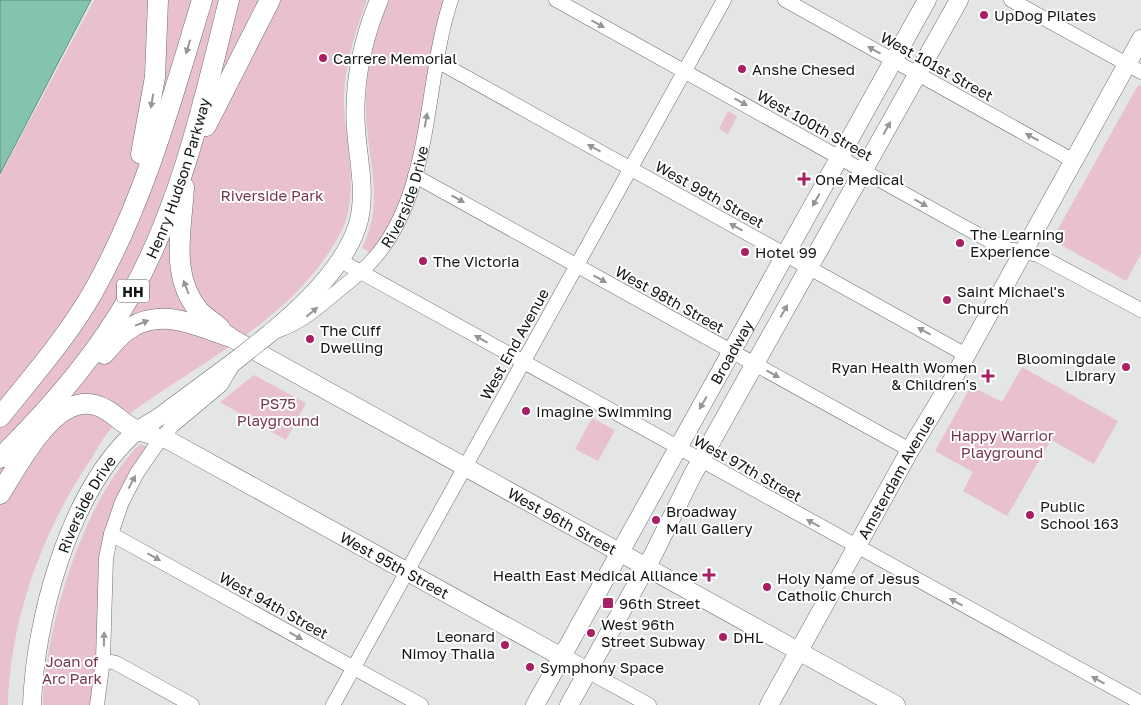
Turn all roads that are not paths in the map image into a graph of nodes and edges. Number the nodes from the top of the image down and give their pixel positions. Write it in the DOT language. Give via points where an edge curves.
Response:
graph roads {
  1 [pos="158,0"];
  2 [pos="202,0"];
  3 [pos="229,0"];
  4 [pos="270,0"];
  5 [pos="379,0"];
  6 [pos="451,0"];
  7 [pos="556,0"];
  8 [pos="724,0"];
  9 [pos="784,0"];
  10 [pos="927,0"];
  11 [pos="959,0"];
  12 [pos="1011,0"];
  13 [pos="1141,39"];
  14 [pos="437,61"];
  15 [pos="894,61"];
  16 [pos="1134,68"];
  17 [pos="685,71"];
  18 [pos="918,74"];
  19 [pos="194,138"];
  20 [pos="840,158"];
  21 [pos="1074,161"];
  22 [pos="185,165"];
  23 [pos="631,169"];
  24 [pos="863,171"];
  25 [pos="415,176"];
  26 [pos="132,210"];
  27 [pos="786,254"];
  28 [pos="1023,254"];
  29 [pos="339,260"];
  30 [pos="576,266"];
  31 [pos="808,267"];
  32 [pos="360,272"];
  33 [pos="1141,310"];
  34 [pos="269,334"];
  35 [pos="228,336"];
  36 [pos="732,352"];
  37 [pos="966,355"];
  38 [pos="235,361"];
  39 [pos="524,362"];
  40 [pos="754,364"];
  41 [pos="35,371"];
  42 [pos="0,395"];
  43 [pos="53,401"];
  44 [pos="0,417"];
  45 [pos="138,431"];
  46 [pos="162,438"];
  47 [pos="677,447"];
  48 [pos="910,450"];
  49 [pos="0,458"];
  50 [pos="700,460"];
  51 [pos="465,467"];
  52 [pos="0,494"];
  53 [pos="111,534"];
  54 [pos="857,548"];
  55 [pos="620,551"];
  56 [pos="647,566"];
  57 [pos="408,570"];
  58 [pos="799,651"];
  59 [pos="561,656"];
  60 [pos="104,660"];
  61 [pos="354,668"];
  62 [pos="589,672"];
  63 [pos="1141,703"];
  64 [pos="32,705"];
  65 [pos="97,705"];
  66 [pos="192,705"];
  67 [pos="333,705"];
  68 [pos="421,705"];
  69 [pos="534,705"];
  70 [pos="569,705"];
  71 [pos="649,705"];
  72 [pos="769,705"];
  73 [pos="896,705"];
  1 -- 26 [label="highway, one-way" via="155,77"];
  2 -- 26 [label="highway, Henry Hudson Parkway / HH, one-way"];
  3 -- 19 [label="highway, Henry Hudson Parkway / HH"];
  4 -- 19 [label="highway" via="207,124"];
  5 -- 29 [label="main road, Riverside Drive" via="360,59 356,85 361,209 354,234"];
  6 -- 14 [label="street, Riverside Drive"];
  7 -- 17 [label="street, West 100th Street, one-way"];
  8 -- 17 [label="street, West End Avenue"];
  15 -- 9 [label="street, West 101st Street, one-way"];
  10 -- 15 [label="main road, Broadway"];
  11 -- 18 [label="main road, Broadway"];
  12 -- 16 [label="street"];
  13 -- 16 [label="main road, Amsterdam Avenue"];
  23 -- 14 [label="street, West 99th Street, one-way"];
  25 -- 14 [label="street, Riverside Drive, one-way"];
  15 -- 18 [label="street, West 101st Street"];
  15 -- 20 [label="main road, Broadway"];
  16 -- 21 [label="main road, Amsterdam Avenue"];
  17 -- 20 [label="street, West 100th Street, one-way"];
  17 -- 23 [label="street, West End Avenue"];
  21 -- 18 [label="street, West 101st Street, one-way"];
  24 -- 18 [label="main road, Broadway, one-way"];
  19 -- 22 [label="highway, Henry Hudson Parkway / HH"];
  20 -- 24 [label="street, West 100th Street"];
  20 -- 27 [label="main road, Broadway, one-way"];
  21 -- 28 [label="main road, Amsterdam Avenue"];
  35 -- 22 [label="highway, one-way" via="199,310 182,276 179,245"];
  22 -- 43 [label="highway, Henry Hudson Parkway / HH" via="152,252 129,297 93,352"];
  27 -- 23 [label="street, West 99th Street, one-way"];
  23 -- 30 [label="street, West End Avenue"];
  24 -- 28 [label="street, West 100th Street, one-way" via="996,244"];
  24 -- 31 [label="main road, Broadway"];
  25 -- 30 [label="street, West 98th Street, one-way"];
  25 -- 32 [label="street, Riverside Drive" via="393,230"];
  26 -- 41 [label="highway, Henry Hudson Parkway / HH" via="92,293"];
  27 -- 31 [label="street, West 99th Street"];
  27 -- 36 [label="main road, Broadway"];
  28 -- 33 [label="street, West 100th Street" via="1038,256"];
  28 -- 37 [label="main road, Amsterdam Avenue"];
  29 -- 32 [label="street, West 97th Street"];
  29 -- 34 [label="main road, Riverside Drive" via="300,307"];
  30 -- 36 [label="street, West 98th Street, one-way"];
  30 -- 39 [label="street, West End Avenue"];
  37 -- 31 [label="street, West 99th Street, one-way"];
  40 -- 31 [label="main road, Broadway, one-way"];
  34 -- 32 [label="street, Riverside Drive, one-way" via="300,322"];
  39 -- 32 [label="street, West 97th Street, one-way"];
  34 -- 38 [label="main road, Riverside Drive, bridge"];
  43 -- 35 [label="highway, one-way" via="120,336 141,323 172,319"];
  35 -- 51 [label="main road, West 96th Street"];
  36 -- 40 [label="street, West 98th Street"];
  36 -- 47 [label="main road, Broadway, one-way"];
  37 -- 48 [label="main road, Amsterdam Avenue"];
  38 -- 45 [label="main road, Riverside Drive"];
  38 -- 46 [label="street, Riverside Drive" via="221,384"];
  39 -- 47 [label="street, West 97th Street"];
  39 -- 51 [label="street, West End Avenue"];
  40 -- 48 [label="street, West 98th Street, one-way"];
  40 -- 50 [label="main road, Broadway"];
  41 -- 42 [label="highway"];
  41 -- 44 [label="highway, Henry Hudson Parkway / HH"];
  43 -- 49 [label="highway, Henry Hudson Parkway / HH"];
  45 -- 46 [label="main road, West 95th Street"];
  45 -- 52 [label="highway" via="98,406 82,404 71,407 42,431"];
  45 -- 64 [label="main road, Riverside Drive" via="99,477 66,544 42,625"];
  53 -- 46 [label="street, Riverside Drive, one-way" via="132,481"];
  46 -- 57 [label="main road, West 95th Street"];
  47 -- 50 [label="street, West 97th Street"];
  47 -- 55 [label="main road, Broadway"];
  48 -- 54 [label="main road, Amsterdam Avenue"];
  54 -- 50 [label="street, West 97th Street, one-way"];
  50 -- 56 [label="main road, Broadway"];
  51 -- 55 [label="main road, West 96th Street"];
  51 -- 57 [label="street, West End Avenue"];
  60 -- 53 [label="street, Riverside Drive, one-way" via="104,581"];
  53 -- 61 [label="street, West 94th Street, one-way"];
  54 -- 58 [label="main road, Amsterdam Avenue"];
  63 -- 54 [label="street, West 97th Street, one-way"];
  55 -- 56 [label="main road, West 96th Street"];
  55 -- 59 [label="main road, Broadway"];
  56 -- 58 [label="main road, West 96th Street"];
  56 -- 62 [label="main road, Broadway"];
  57 -- 59 [label="main road, West 95th Street"];
  57 -- 61 [label="street, West End Avenue"];
  58 -- 72 [label="main road, Amsterdam Avenue"];
  58 -- 73 [label="main road, West 96th Street"];
  59 -- 62 [label="main road, West 95th Street"];
  59 -- 69 [label="main road, Broadway"];
  60 -- 65 [label="street, Riverside Drive"];
  60 -- 66 [label="street" via="116,663"];
  61 -- 67 [label="street, West End Avenue"];
  61 -- 68 [label="street, West 94th Street"];
  62 -- 70 [label="main road, Broadway"];
  62 -- 71 [label="street, West 95th Street"];
}
